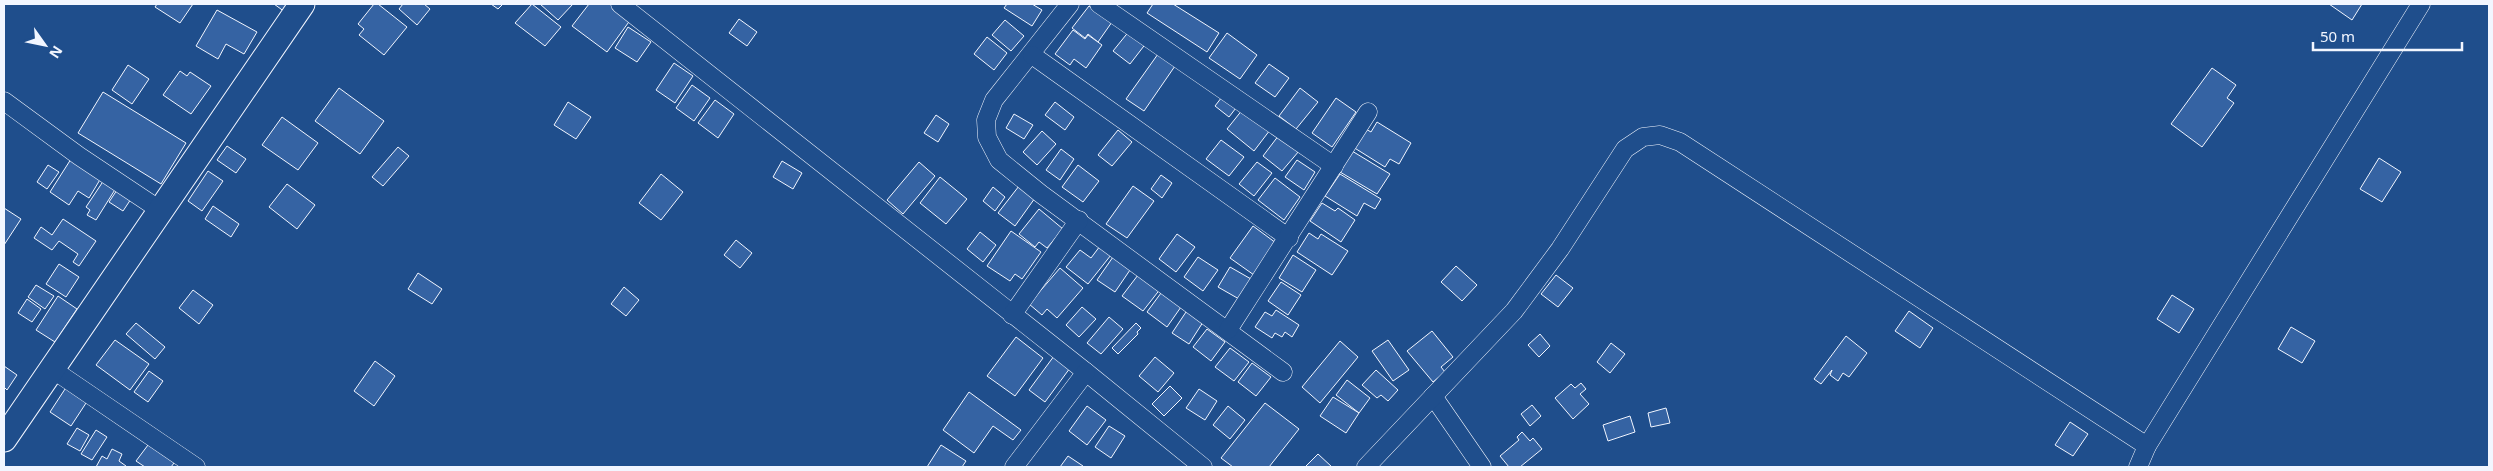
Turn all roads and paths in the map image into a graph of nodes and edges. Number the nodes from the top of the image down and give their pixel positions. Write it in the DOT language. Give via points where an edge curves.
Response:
graph roads {
  1 [pos="302,4"];
  2 [pos="620,4"];
  3 [pos="1070,4"];
  4 [pos="1099,4"];
  5 [pos="2421,4"];
  6 [pos="1032,55"];
  7 [pos="4,101"];
  8 [pos="1368,112"];
  9 [pos="1334,166"];
  10 [pos="160,210"];
  11 [pos="1079,220"];
  12 [pos="1289,238"];
  13 [pos="1012,314"];
  14 [pos="1228,330"];
  15 [pos="52,369"];
  16 [pos="1086,372"];
  17 [pos="1283,372"];
  18 [pos="1432,396"];
  19 [pos="4,439"];
  20 [pos="2147,446"];
  21 [pos="196,467"];
  22 [pos="1014,467"];
  23 [pos="1203,467"];
  24 [pos="1366,467"];
  25 [pos="1482,467"];
  26 [pos="2138,467"];
  1 -- 10 [label="street"];
  2 -- 13 [label="street"];
  3 -- 6 [label="street"];
  4 -- 9 [label="street"];
  5 -- 20 [label="street"];
  6 -- 11 [label="street" via="994,100 986,120 987,137 999,160"];
  6 -- 12 [label="street"];
  7 -- 10 [label="street"];
  8 -- 9 [label="street"];
  9 -- 12 [label="street"];
  10 -- 15 [label="street"];
  11 -- 13 [label="street"];
  11 -- 14 [label="street"];
  12 -- 14 [label="street"];
  13 -- 16 [label="street"];
  14 -- 17 [label="street"];
  15 -- 19 [label="street"];
  15 -- 21 [label="street"];
  16 -- 22 [label="street"];
  16 -- 23 [label="street"];
  18 -- 20 [label="street" via="1514,311 1560,249 1625,149 1643,137 1660,135 1680,142"];
  18 -- 24 [label="street"];
  18 -- 25 [label="street"];
  20 -- 26 [label="street"];
}
